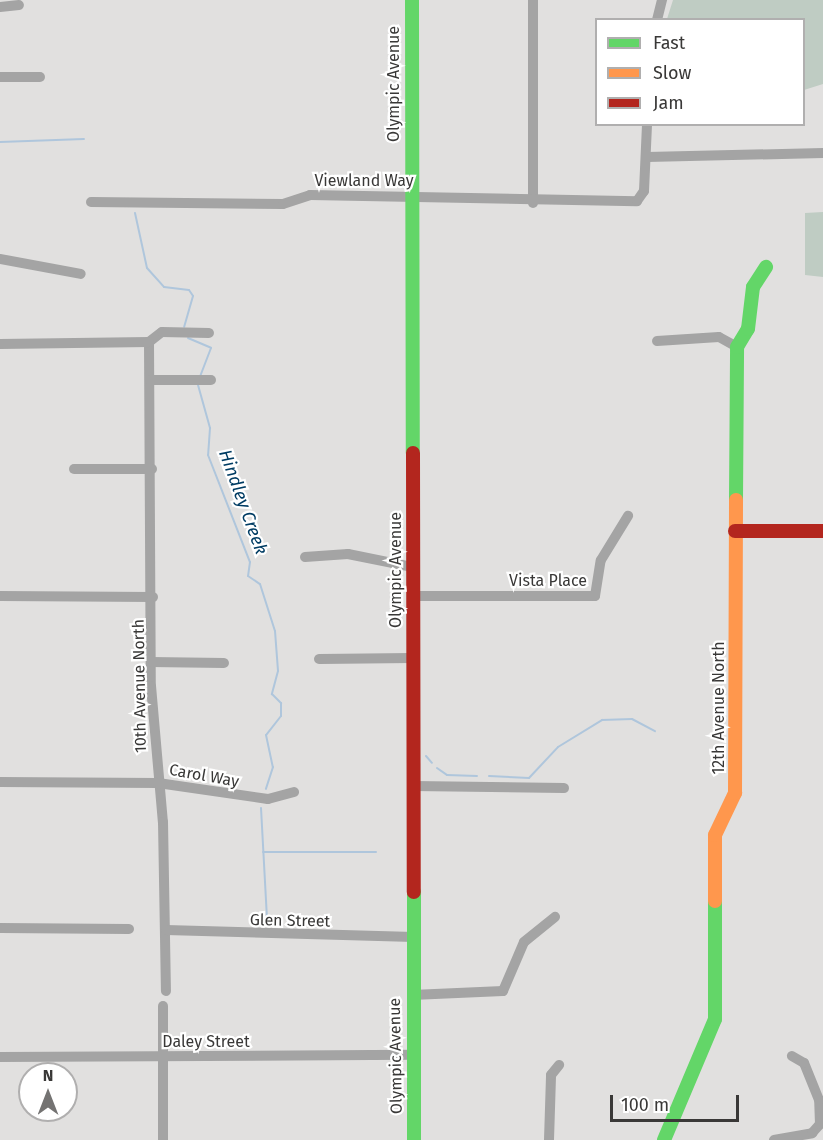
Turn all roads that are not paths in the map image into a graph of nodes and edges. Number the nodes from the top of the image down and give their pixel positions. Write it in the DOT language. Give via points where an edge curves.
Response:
graph roads {
  1 [pos="412,0"];
  2 [pos="533,0"];
  3 [pos="662,0"];
  4 [pos="19,5"];
  5 [pos="0,7"];
  6 [pos="658,18"];
  7 [pos="0,77"];
  8 [pos="40,77"];
  9 [pos="647,126"];
  10 [pos="823,153"];
  11 [pos="647,157"];
  12 [pos="410,195"];
  13 [pos="91,202"];
  14 [pos="533,203"];
  15 [pos="0,260"];
  16 [pos="766,267"];
  17 [pos="81,274"];
  18 [pos="208,333"];
  19 [pos="657,341"];
  20 [pos="150,342"];
  21 [pos="0,344"];
  22 [pos="737,347"];
  23 [pos="150,380"];
  24 [pos="212,380"];
  25 [pos="152,469"];
  26 [pos="74,470"];
  27 [pos="628,516"];
  28 [pos="735,531"];
  29 [pos="823,531"];
  30 [pos="305,557"];
  31 [pos="412,567"];
  32 [pos="0,596"];
  33 [pos="412,596"];
  34 [pos="153,597"];
  35 [pos="318,658"];
  36 [pos="412,658"];
  37 [pos="151,662"];
  38 [pos="224,663"];
  39 [pos="0,782"];
  40 [pos="158,783"];
  41 [pos="413,786"];
  42 [pos="564,788"];
  43 [pos="294,792"];
  44 [pos="555,917"];
  45 [pos="0,928"];
  46 [pos="129,929"];
  47 [pos="166,930"];
  48 [pos="414,938"];
  49 [pos="166,991"];
  50 [pos="412,995"];
  51 [pos="163,1006"];
  52 [pos="412,1055"];
  53 [pos="792,1056"];
  54 [pos="0,1057"];
  55 [pos="163,1057"];
  56 [pos="559,1065"];
  57 [pos="163,1140"];
  58 [pos="414,1140"];
  59 [pos="549,1140"];
  60 [pos="664,1140"];
  61 [pos="774,1140"];
  1 -- 12 [label="street, Olympic Avenue"];
  2 -- 14 [label="street"];
  3 -- 6 [label="street"];
  4 -- 5 [label="street"];
  7 -- 8 [label="street"];
  9 -- 11 [label="street"];
  10 -- 11 [label="street"];
  11 -- 14 [label="street, Viewland Way" via="644,190 638,201"];
  12 -- 13 [label="street, Viewland Way" via="310,195 283,204"];
  12 -- 14 [label="street, Viewland Way"];
  12 -- 31 [label="street, Olympic Avenue"];
  15 -- 17 [label="street"];
  16 -- 22 [label="street, 12th Avenue North" via="753,287 748,329"];
  18 -- 20 [label="street" via="162,332"];
  19 -- 22 [label="street" via="719,337"];
  20 -- 21 [label="street"];
  20 -- 23 [label="street, 10th Avenue North"];
  22 -- 28 [label="street, 12th Avenue North"];
  23 -- 24 [label="street"];
  23 -- 25 [label="street, 10th Avenue North"];
  25 -- 26 [label="street"];
  25 -- 34 [label="street, 10th Avenue North"];
  27 -- 33 [label="street, Vista Place" via="601,560 596,596"];
  28 -- 29 [label="street"];
  28 -- 60 [label="street, 12th Avenue North" via="735,793 715,835 715,1019"];
  30 -- 31 [label="street" via="348,554"];
  31 -- 33 [label="street, Olympic Avenue"];
  32 -- 34 [label="street"];
  33 -- 36 [label="street, Olympic Avenue"];
  34 -- 37 [label="street, 10th Avenue North"];
  35 -- 36 [label="street"];
  36 -- 41 [label="street, Olympic Avenue"];
  37 -- 38 [label="street"];
  37 -- 40 [label="street, 10th Avenue North"];
  39 -- 40 [label="street, Carol Way"];
  40 -- 43 [label="street, Carol Way" via="237,798"];
  40 -- 47 [label="street, 10th Avenue North"];
  41 -- 42 [label="street"];
  41 -- 48 [label="street, Olympic Avenue"];
  44 -- 50 [label="street" via="524,942 503,991"];
  45 -- 46 [label="street"];
  47 -- 48 [label="street, Glen Street"];
  47 -- 49 [label="street, 10th Avenue North"];
  48 -- 50 [label="street, Olympic Avenue"];
  50 -- 52 [label="street, Olympic Avenue"];
  51 -- 55 [label="street"];
  52 -- 55 [label="street, Daley Street"];
  52 -- 58 [label="street, Olympic Avenue"];
  53 -- 61 [label="street" via="804,1063 819,1100 820,1124 812,1133"];
  54 -- 55 [label="street, Daley Street"];
  55 -- 57 [label="street"];
  56 -- 59 [label="street" via="551,1075"];
}
